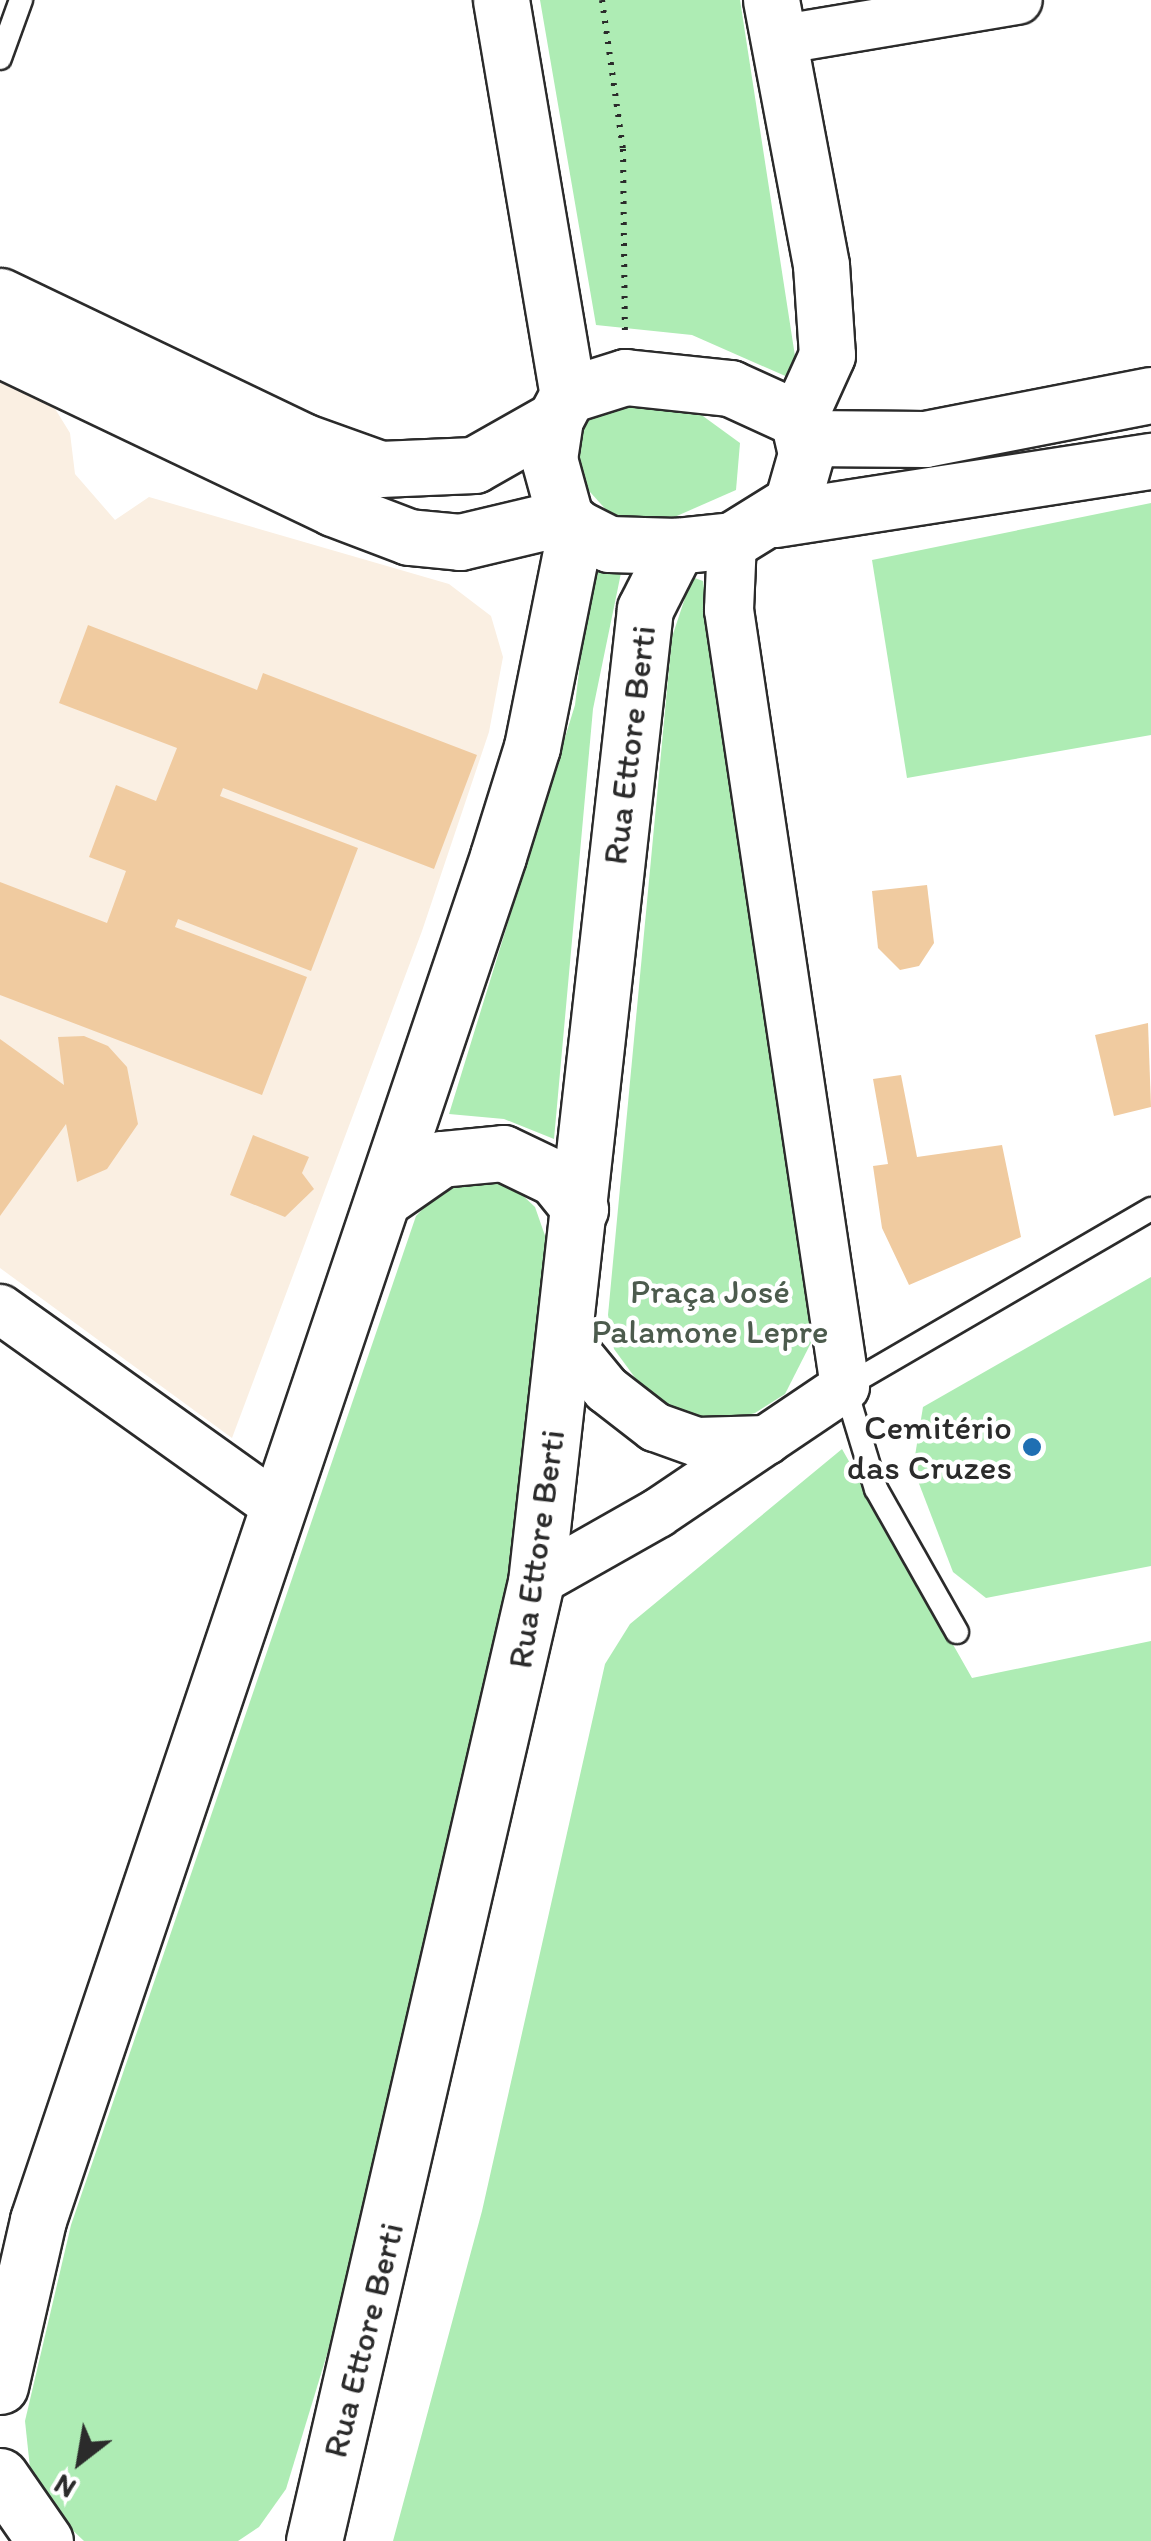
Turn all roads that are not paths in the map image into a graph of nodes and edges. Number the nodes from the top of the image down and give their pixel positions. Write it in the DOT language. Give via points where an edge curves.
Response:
graph roads {
  1 [pos="21,0"];
  2 [pos="501,0"];
  3 [pos="1018,0"];
  4 [pos="774,20"];
  5 [pos="0,58"];
  6 [pos="0,296"];
  7 [pos="0,349"];
  8 [pos="1151,395"];
  9 [pos="561,407"];
  10 [pos="802,428"];
  11 [pos="1151,461"];
  12 [pos="570,522"];
  13 [pos="754,530"];
  14 [pos="677,546"];
  15 [pos="385,1198"];
  16 [pos="580,1209"];
  17 [pos="1151,1209"];
  18 [pos="0,1310"];
  19 [pos="565,1339"];
  20 [pos="844,1387"];
  21 [pos="767,1440"];
  22 [pos="276,1506"];
  23 [pos="536,1582"];
  24 [pos="958,1632"];
  25 [pos="0,2386"];
  26 [pos="0,2476"];
  27 [pos="45,2541"];
  28 [pos="314,2541"];
  1 -- 5 [label="lane"];
  2 -- 9 [label="street"];
  3 -- 4 [label="street"];
  4 -- 10 [label="street" via="821,265 827,355"];
  6 -- 9 [label="street" via="302,440 380,469 474,465"];
  7 -- 12 [label="street" via="332,508 409,537 460,542"];
  8 -- 10 [label="street" via="925,439"];
  9 -- 10 [label="street" via="626,377 730,388"];
  9 -- 12 [label="street" via="549,459"];
  10 -- 13 [label="street" via="802,479"];
  11 -- 13 [label="street"];
  12 -- 14 [label="street" via="609,544"];
  12 -- 15 [label="street" via="532,747"];
  13 -- 14 [label="street"];
  13 -- 20 [label="street" via="729,610"];
  14 -- 16 [label="street, Rua Ettore Berti" via="645,609"];
  15 -- 16 [label="street" via="441,1159 504,1154 555,1178"];
  15 -- 22 [label="street"];
  16 -- 19 [label="street, Rua Ettore Berti"];
  17 -- 20 [label="lane"];
  18 -- 22 [label="street"];
  19 -- 21 [label="street" via="606,1390 654,1427 696,1442"];
  19 -- 23 [label="street, Rua Ettore Berti"];
  20 -- 21 [label="street"];
  20 -- 24 [label="lane" via="876,1488"];
  21 -- 23 [label="street"];
  22 -- 25 [label="street" via="38,2220"];
  23 -- 28 [label="street, Rua Ettore Berti"];
  26 -- 27 [label="street"];
}
